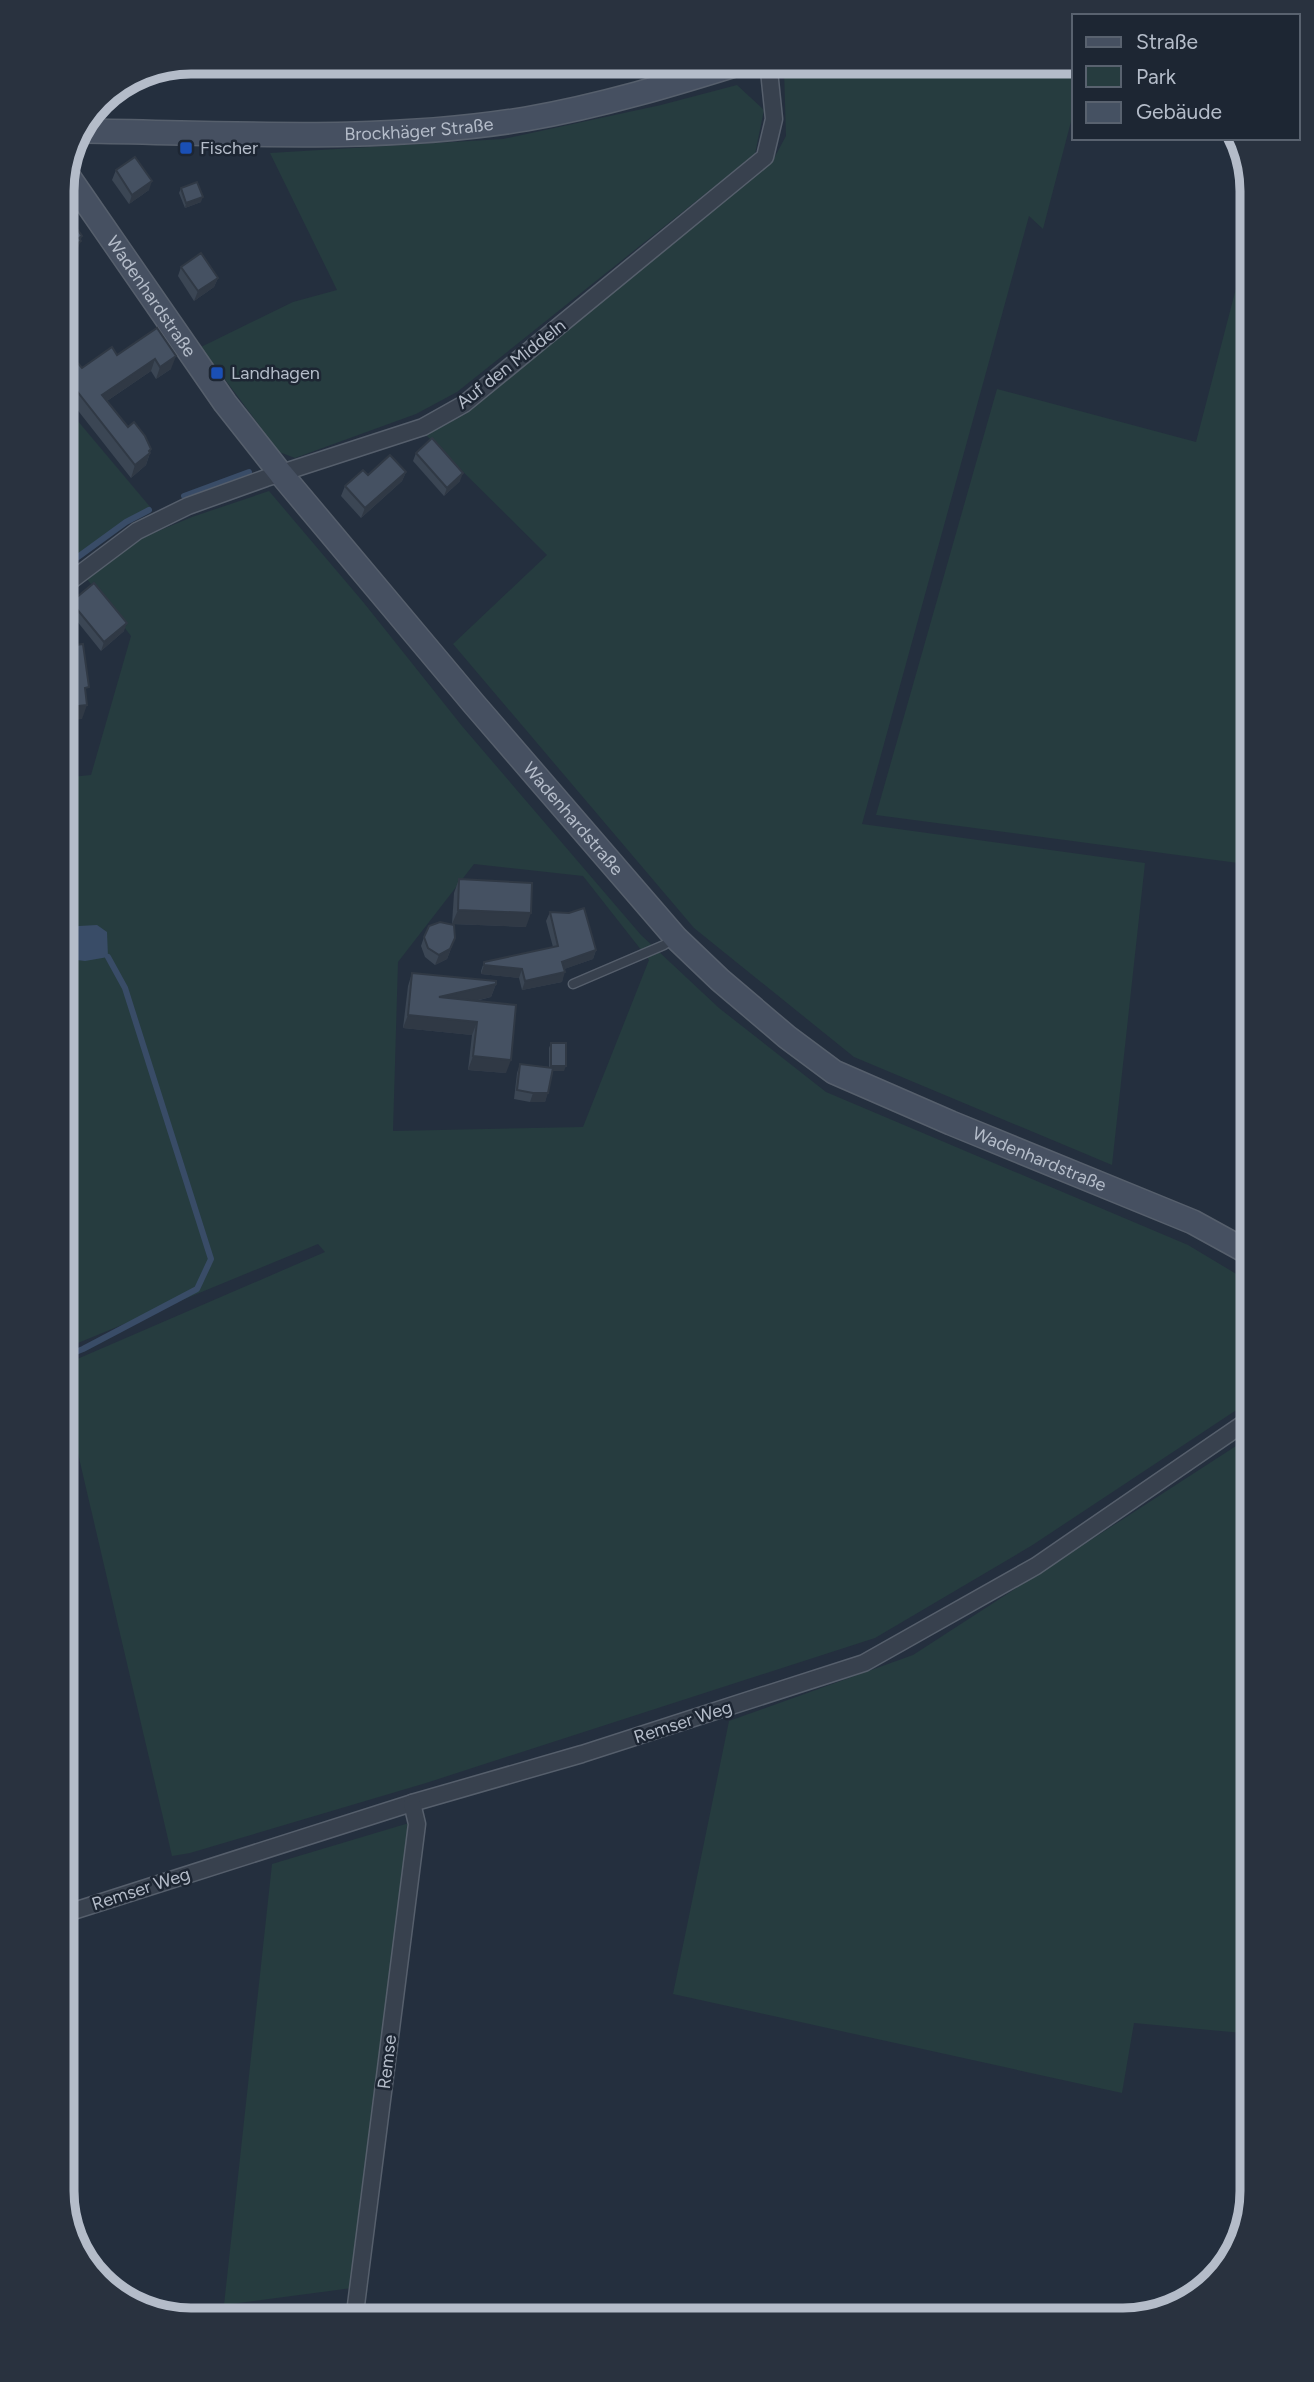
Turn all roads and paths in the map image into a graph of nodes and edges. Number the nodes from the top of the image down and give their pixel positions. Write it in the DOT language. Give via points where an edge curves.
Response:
graph roads {
  1 [pos="704,74"];
  2 [pos="769,74"];
  3 [pos="91,131"];
  4 [pos="74,185"];
  5 [pos="281,474"];
  6 [pos="74,578"];
  7 [pos="676,938"];
  8 [pos="573,984"];
  9 [pos="1240,1248"];
  10 [pos="1240,1426"];
  11 [pos="412,1803"];
  12 [pos="74,1911"];
  13 [pos="356,2308"];
  1 -- 3 [label="street, Brockhäger Straße" via="639,94 526,118 432,130 333,135"];
  2 -- 5 [label="street, Auf den Middeln" via="774,119 765,157 464,404 423,427"];
  4 -- 5 [label="street, Wadenhardstraße" via="217,392"];
  5 -- 6 [label="street, Auf den Middeln" via="188,506 137,531"];
  5 -- 7 [label="street, Wadenhardstraße"];
  7 -- 8 [label="lane"];
  7 -- 9 [label="street, Wadenhardstraße" via="787,1037 834,1072 1193,1222"];
  10 -- 11 [label="street, Remser Weg" via="1036,1566 864,1663"];
  11 -- 12 [label="street, Remser Weg"];
  11 -- 13 [label="street, Remse" via="417,1824"];
}
